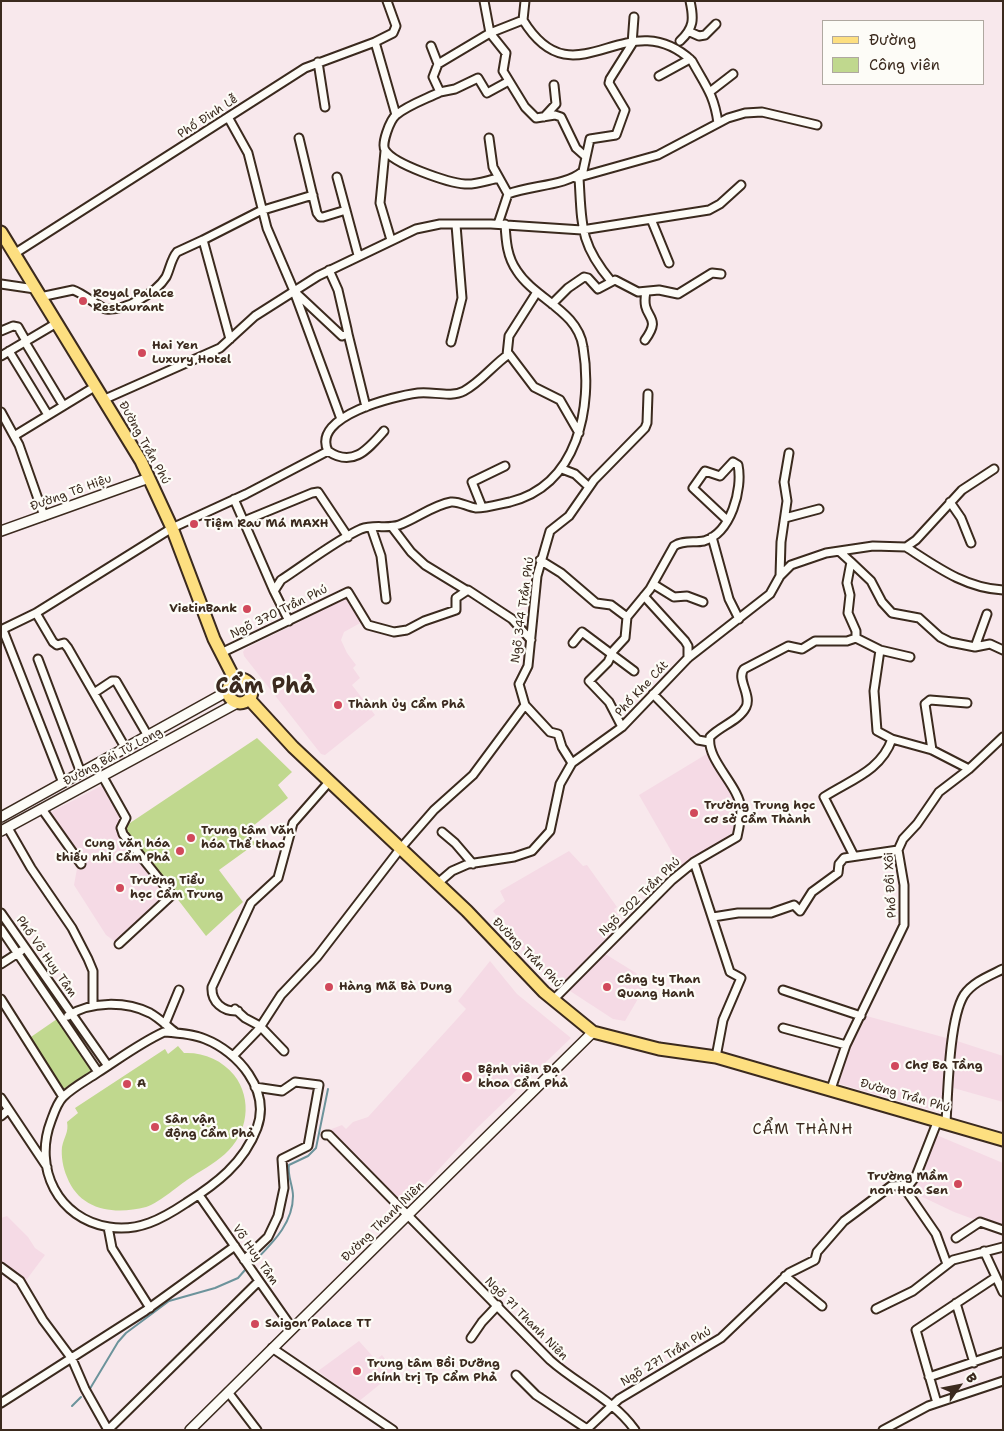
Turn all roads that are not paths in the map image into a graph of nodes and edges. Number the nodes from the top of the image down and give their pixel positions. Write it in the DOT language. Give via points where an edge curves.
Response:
graph roads {
  1 [pos="387,1"];
  2 [pos="484,1"];
  3 [pos="525,1"];
  4 [pos="690,1"];
  5 [pos="625,18"];
  6 [pos="523,20"];
  7 [pos="716,24"];
  8 [pos="690,32"];
  9 [pos="490,33"];
  10 [pos="674,35"];
  11 [pos="680,41"];
  12 [pos="375,42"];
  13 [pos="571,45"];
  14 [pos="432,46"];
  15 [pos="690,59"];
  16 [pos="318,62"];
  17 [pos="438,64"];
  18 [pos="733,74"];
  19 [pos="659,76"];
  20 [pos="509,81"];
  21 [pos="554,85"];
  22 [pos="711,91"];
  23 [pos="440,92"];
  24 [pos="325,106"];
  25 [pos="396,115"];
  26 [pos="228,117"];
  27 [pos="544,117"];
  28 [pos="718,123"];
  29 [pos="817,125"];
  30 [pos="299,138"];
  31 [pos="490,138"];
  32 [pos="385,146"];
  33 [pos="585,156"];
  34 [pos="337,177"];
  35 [pos="499,178"];
  36 [pos="578,178"];
  37 [pos="569,180"];
  38 [pos="741,184"];
  39 [pos="508,194"];
  40 [pos="313,195"];
  41 [pos="262,210"];
  42 [pos="346,210"];
  43 [pos="651,219"];
  44 [pos="501,224"];
  45 [pos="456,225"];
  46 [pos="582,230"];
  47 [pos="1,232"];
  48 [pos="203,240"];
  49 [pos="391,240"];
  50 [pos="14,254"];
  51 [pos="358,255"];
  52 [pos="668,263"];
  53 [pos="329,270"];
  54 [pos="721,274"];
  55 [pos="612,281"];
  56 [pos="1,284"];
  57 [pos="294,291"];
  58 [pos="537,292"];
  59 [pos="646,292"];
  60 [pos="38,293"];
  61 [pos="552,304"];
  62 [pos="55,324"];
  63 [pos="1,331"];
  64 [pos="348,334"];
  65 [pos="230,339"];
  66 [pos="645,340"];
  67 [pos="26,342"];
  68 [pos="451,342"];
  69 [pos="9,352"];
  70 [pos="507,355"];
  71 [pos="1,356"];
  72 [pos="96,386"];
  73 [pos="648,394"];
  74 [pos="105,399"];
  75 [pos="64,405"];
  76 [pos="366,407"];
  77 [pos="1,412"];
  78 [pos="48,415"];
  79 [pos="341,419"];
  80 [pos="384,431"];
  81 [pos="579,432"];
  82 [pos="14,436"];
  83 [pos="328,451"];
  84 [pos="789,453"];
  85 [pos="505,466"];
  86 [pos="562,469"];
  87 [pos="994,469"];
  88 [pos="149,478"];
  89 [pos="589,486"];
  90 [pos="234,499"];
  91 [pos="950,502"];
  92 [pos="482,507"];
  93 [pos="819,509"];
  94 [pos="44,516"];
  95 [pos="785,518"];
  96 [pos="727,520"];
  97 [pos="244,521"];
  98 [pos="371,527"];
  99 [pos="392,527"];
  100 [pos="172,528"];
  101 [pos="1,531"];
  102 [pos="348,537"];
  103 [pos="712,537"];
  104 [pos="971,543"];
  105 [pos="906,547"];
  106 [pos="840,552"];
  107 [pos="780,558"];
  108 [pos="540,560"];
  109 [pos="850,562"];
  110 [pos="791,565"];
  111 [pos="780,576"];
  112 [pos="653,584"];
  113 [pos="466,590"];
  114 [pos="1003,590"];
  115 [pos="274,591"];
  116 [pos="644,596"];
  117 [pos="386,598"];
  118 [pos="703,602"];
  119 [pos="36,612"];
  120 [pos="987,614"];
  121 [pos="627,617"];
  122 [pos="739,619"];
  123 [pos="289,621"];
  124 [pos="2,630"];
  125 [pos="856,638"];
  126 [pos="531,640"];
  127 [pos="573,643"];
  128 [pos="976,647"];
  129 [pos="880,650"];
  130 [pos="1003,650"];
  131 [pos="221,653"];
  132 [pos="612,654"];
  133 [pos="910,657"];
  134 [pos="688,658"];
  135 [pos="38,660"];
  136 [pos="634,671"];
  137 [pos="235,680"];
  138 [pos="228,691"];
  139 [pos="94,693"];
  140 [pos="653,694"];
  141 [pos="249,699"];
  142 [pos="237,703"];
  143 [pos="967,703"];
  144 [pos="525,705"];
  145 [pos="622,727"];
  146 [pos="148,736"];
  147 [pos="1003,736"];
  148 [pos="892,739"];
  149 [pos="708,742"];
  150 [pos="156,748"];
  151 [pos="126,749"];
  152 [pos="932,750"];
  153 [pos="572,763"];
  154 [pos="969,768"];
  155 [pos="81,773"];
  156 [pos="103,777"];
  157 [pos="329,782"];
  158 [pos="62,783"];
  159 [pos="54,788"];
  160 [pos="61,799"];
  161 [pos="42,810"];
  162 [pos="1,817"];
  163 [pos="5,830"];
  164 [pos="442,832"];
  165 [pos="400,848"];
  166 [pos="898,850"];
  167 [pos="854,856"];
  168 [pos="694,862"];
  169 [pos="81,864"];
  170 [pos="473,864"];
  171 [pos="438,883"];
  172 [pos="1,913"];
  173 [pos="713,917"];
  174 [pos="1,929"];
  175 [pos="119,944"];
  176 [pos="26,948"];
  177 [pos="18,953"];
  178 [pos="1,964"];
  179 [pos="1003,969"];
  180 [pos="179,990"];
  181 [pos="783,990"];
  182 [pos="1,999"];
  183 [pos="554,999"];
  184 [pos="93,1005"];
  185 [pos="71,1013"];
  186 [pos="860,1016"];
  187 [pos="63,1019"];
  188 [pos="164,1024"];
  189 [pos="260,1026"];
  190 [pos="783,1028"];
  191 [pos="175,1032"];
  192 [pos="593,1032"];
  193 [pos="846,1046"];
  194 [pos="284,1051"];
  195 [pos="234,1056"];
  196 [pos="716,1057"];
  197 [pos="108,1066"];
  198 [pos="98,1072"];
  199 [pos="255,1087"];
  200 [pos="831,1089"];
  201 [pos="63,1097"];
  202 [pos="1,1098"];
  203 [pos="8,1110"];
  204 [pos="1,1116"];
  205 [pos="942,1121"];
  206 [pos="326,1135"];
  207 [pos="1003,1140"];
  208 [pos="48,1168"];
  209 [pos="903,1186"];
  210 [pos="199,1195"];
  211 [pos="409,1216"];
  212 [pos="108,1227"];
  213 [pos="1003,1230"];
  214 [pos="956,1238"];
  215 [pos="235,1246"];
  216 [pos="1003,1247"];
  217 [pos="984,1251"];
  218 [pos="244,1260"];
  219 [pos="947,1264"];
  220 [pos="1,1267"];
  221 [pos="786,1276"];
  222 [pos="996,1277"];
  223 [pos="259,1281"];
  224 [pos="1003,1292"];
  225 [pos="956,1303"];
  226 [pos="498,1305"];
  227 [pos="822,1306"];
  228 [pos="150,1308"];
  229 [pos="876,1309"];
  230 [pos="292,1328"];
  231 [pos="471,1338"];
  232 [pos="272,1348"];
  233 [pos="1003,1352"];
  234 [pos="72,1359"];
  235 [pos="974,1363"];
  236 [pos="516,1375"];
  237 [pos="929,1377"];
  238 [pos="1003,1381"];
  239 [pos="228,1392"];
  240 [pos="1,1403"];
  241 [pos="937,1403"];
  242 [pos="614,1405"];
  243 [pos="586,1429"];
  244 [pos="108,1430"];
  245 [pos="190,1430"];
  246 [pos="258,1430"];
  247 [pos="393,1430"];
  248 [pos="635,1430"];
  249 [pos="883,1430"];
  1 -- 12 [label="street, Phố Đinh Lễ" via="396,30"];
  2 -- 9 [label="street"];
  3 -- 6 [label="street"];
  4 -- 8 [label="street" via="693,16"];
  5 -- 33 [label="street" via="638,17 632,44 610,79 625,110 614,136 592,137"];
  6 -- 9 [label="street"];
  6 -- 13 [label="street" via="538,40 551,46"];
  7 -- 8 [label="street" via="705,35"];
  8 -- 11 [label="street"];
  9 -- 17 [label="street"];
  9 -- 20 [label="street" via="506,53 502,70"];
  10 -- 11 [label="street"];
  11 -- 15 [label="street"];
  12 -- 16 [label="street, Phố Đinh Lễ"];
  12 -- 25 [label="street"];
  14 -- 17 [label="street"];
  15 -- 19 [label="street"];
  15 -- 22 [label="street"];
  16 -- 24 [label="street"];
  16 -- 26 [label="street, Phố Đinh Lễ"];
  17 -- 23 [label="street" via="433,76"];
  18 -- 22 [label="street"];
  20 -- 23 [label="street" via="487,92 478,78"];
  20 -- 27 [label="street" via="531,115"];
  21 -- 27 [label="street" via="556,104"];
  22 -- 28 [label="street"];
  23 -- 25 [label="street"];
  25 -- 32 [label="street" via="387,131"];
  26 -- 41 [label="street" via="248,153"];
  26 -- 50 [label="street, Phố Đinh Lễ"];
  27 -- 33 [label="street" via="560,117 576,148"];
  28 -- 29 [label="street" via="753,111"];
  28 -- 36 [label="street" via="664,152"];
  30 -- 40 [label="street"];
  31 -- 35 [label="street" via="493,168"];
  32 -- 35 [label="street" via="408,165 456,182 473,184"];
  32 -- 49 [label="street" via="380,203"];
  33 -- 37 [label="street" via="583,172"];
  34 -- 42 [label="street"];
  35 -- 39 [label="street"];
  36 -- 37 [label="street"];
  36 -- 46 [label="street"];
  37 -- 39 [label="street"];
  38 -- 43 [label="street" via="720,204 708,210"];
  39 -- 44 [label="street"];
  40 -- 41 [label="street"];
  40 -- 42 [label="street" via="320,217"];
  41 -- 48 [label="street"];
  41 -- 57 [label="street"];
  42 -- 51 [label="street"];
  43 -- 46 [label="street"];
  43 -- 52 [label="street"];
  44 -- 45 [label="street"];
  44 -- 46 [label="street"];
  44 -- 58 [label="street" via="512,263"];
  45 -- 49 [label="street" via="429,225"];
  45 -- 68 [label="street" via="462,298"];
  46 -- 55 [label="street" via="591,251"];
  47 -- 50 [label="main road, Đường Trần Phú"];
  48 -- 60 [label="street" via="176,252 163,281 126,305 105,309 73,290"];
  48 -- 65 [label="street"];
  49 -- 51 [label="street"];
  50 -- 60 [label="main road, Đường Trần Phú"];
  51 -- 53 [label="street"];
  53 -- 57 [label="street"];
  53 -- 64 [label="street" via="338,290"];
  54 -- 59 [label="street" via="712,273 678,294 659,290"];
  55 -- 59 [label="street"];
  55 -- 61 [label="street" via="598,289 584,277"];
  56 -- 60 [label="street"];
  57 -- 64 [label="street" via="342,336"];
  57 -- 65 [label="street" via="255,316"];
  57 -- 79 [label="street"];
  58 -- 61 [label="street"];
  58 -- 70 [label="street" via="509,336"];
  59 -- 66 [label="street" via="645,308 654,328"];
  60 -- 62 [label="main road, Đường Trần Phú"];
  61 -- 81 [label="street" via="577,330 582,341 586,398"];
  62 -- 67 [label="street"];
  62 -- 72 [label="main road, Đường Trần Phú"];
  63 -- 67 [label="street" via="17,326"];
  64 -- 76 [label="street"];
  65 -- 74 [label="street" via="194,361"];
  67 -- 69 [label="street"];
  67 -- 75 [label="street"];
  69 -- 71 [label="street"];
  69 -- 78 [label="street"];
  70 -- 76 [label="street" via="464,391 420,392"];
  70 -- 81 [label="street" via="511,355 534,387 560,400"];
  72 -- 74 [label="main road, Đường Trần Phú"];
  72 -- 75 [label="street"];
  73 -- 89 [label="street, Ngõ 344 Trần Phú" via="645,428"];
  74 -- 88 [label="main road, Đường Trần Phú"];
  75 -- 78 [label="street"];
  76 -- 79 [label="street"];
  77 -- 82 [label="street"];
  78 -- 82 [label="street"];
  79 -- 83 [label="street" via="327,434"];
  80 -- 83 [label="street" via="363,454 344,457"];
  81 -- 86 [label="street"];
  82 -- 94 [label="street"];
  83 -- 90 [label="street"];
  84 -- 95 [label="street" via="784,482"];
  85 -- 92 [label="street" via="472,482"];
  86 -- 89 [label="street" via="575,474"];
  86 -- 92 [label="street" via="524,498"];
  87 -- 91 [label="street"];
  88 -- 94 [label="street, Đường Tô Hiệu"];
  88 -- 100 [label="main road, Đường Trần Phú"];
  89 -- 108 [label="street, Ngõ 344 Trần Phú" via="569,516 550,531"];
  90 -- 97 [label="street"];
  90 -- 100 [label="street"];
  91 -- 104 [label="street" via="962,518"];
  91 -- 105 [label="street"];
  92 -- 99 [label="street" via="449,503"];
  93 -- 95 [label="street"];
  94 -- 101 [label="street, Đường Tô Hiệu"];
  95 -- 107 [label="street"];
  96 -- 96 [label="street" via="739,486 738,469 733,462 720,476 705,471 693,488"];
  96 -- 103 [label="street"];
  97 -- 102 [label="street" via="315,492 320,494"];
  97 -- 115 [label="street"];
  98 -- 99 [label="street"];
  98 -- 102 [label="street"];
  98 -- 117 [label="street" via="381,556"];
  99 -- 113 [label="street" via="425,565"];
  100 -- 119 [label="street"];
  100 -- 131 [label="main road, Đường Trần Phú"];
  102 -- 115 [label="street" via="281,580"];
  103 -- 112 [label="street" via="705,541 676,544"];
  103 -- 122 [label="street" via="729,599"];
  105 -- 106 [label="street" via="873,546"];
  105 -- 114 [label="street" via="966,583"];
  106 -- 109 [label="street"];
  106 -- 110 [label="street" via="815,555"];
  107 -- 110 [label="street"];
  107 -- 111 [label="street"];
  108 -- 121 [label="street" via="596,603 611,605"];
  108 -- 126 [label="street, Ngõ 344 Trần Phú"];
  109 -- 125 [label="street" via="848,613"];
  109 -- 128 [label="street" via="871,580 888,610 918,618 950,642"];
  110 -- 111 [label="street, Phố Khe Cát"];
  111 -- 122 [label="street, Phố Khe Cát" via="770,594"];
  112 -- 116 [label="street"];
  112 -- 118 [label="street" via="674,597 687,596"];
  113 -- 123 [label="street, Ngõ 370 Trần Phú" via="456,598 454,612 407,630 394,632 368,625 347,592"];
  113 -- 126 [label="street" via="512,619"];
  115 -- 123 [label="street"];
  116 -- 121 [label="street"];
  116 -- 134 [label="street" via="688,646"];
  119 -- 124 [label="street"];
  119 -- 139 [label="street" via="53,642 58,645 64,643 68,648"];
  120 -- 128 [label="street"];
  121 -- 132 [label="street" via="625,638"];
  122 -- 134 [label="street, Phố Khe Cát"];
  123 -- 131 [label="street, Ngõ 370 Trần Phú"];
  124 -- 158 [label="street"];
  125 -- 129 [label="street"];
  125 -- 149 [label="street" via="815,641 802,648 788,646 744,669 742,677 747,705"];
  126 -- 144 [label="street, Ngõ 344 Trần Phú" via="528,666 519,684"];
  127 -- 132 [label="street" via="582,632"];
  128 -- 130 [label="street" via="990,644"];
  129 -- 133 [label="street"];
  129 -- 148 [label="street" via="874,691 876,727 881,734"];
  131 -- 137 [label="main road, Đường Trần Phú"];
  132 -- 136 [label="street"];
  132 -- 145 [label="street" via="589,681 609,702"];
  134 -- 140 [label="street, Phố Khe Cát"];
  135 -- 155 [label="street"];
  137 -- 138 [label="main road"];
  137 -- 141 [label="main road" via="245,680 251,686"];
  138 -- 142 [label="main road"];
  138 -- 146 [label="street, Đường Bái Tử Long"];
  139 -- 146 [label="street" via="116,681"];
  139 -- 151 [label="street"];
  140 -- 145 [label="street, Phố Khe Cát"];
  140 -- 149 [label="street" via="698,740"];
  141 -- 142 [label="main road"];
  141 -- 157 [label="main road, Đường Trần Phú"];
  142 -- 150 [label="street, Đường Bái Tử Long"];
  143 -- 152 [label="street" via="930,700 925,704"];
  144 -- 153 [label="street" via="550,732 558,734"];
  144 -- 165 [label="street" via="473,775 434,810"];
  145 -- 153 [label="street, Phố Khe Cát"];
  146 -- 150 [label="street"];
  146 -- 151 [label="street, Đường Bái Tử Long"];
  147 -- 154 [label="street, Phố Đồi Xôi"];
  148 -- 152 [label="street"];
  148 -- 167 [label="street" via="887,753 867,772 824,797"];
  149 -- 168 [label="street, Ngõ 302 Trần Phú" via="738,798 739,826 737,837"];
  150 -- 156 [label="street, Đường Bái Tử Long"];
  151 -- 155 [label="street, Đường Bái Tử Long"];
  152 -- 154 [label="street"];
  153 -- 170 [label="street, Phố Khe Cát" via="560,784 550,830 542,842 527,853"];
  154 -- 166 [label="street, Phố Đồi Xôi" via="939,792"];
  155 -- 158 [label="street, Đường Bái Tử Long"];
  156 -- 160 [label="street, Đường Bái Tử Long"];
  156 -- 175 [label="street" via="126,818 120,828 123,834 172,895"];
  157 -- 165 [label="main road, Đường Trần Phú"];
  157 -- 189 [label="street" via="293,823 278,878 250,903 212,987 213,999 219,1005 230,1011 236,1009"];
  158 -- 159 [label="street, Đường Bái Tử Long"];
  159 -- 160 [label="street"];
  159 -- 162 [label="street, Đường Bái Tử Long"];
  160 -- 161 [label="street, Đường Bái Tử Long"];
  161 -- 163 [label="street, Đường Bái Tử Long"];
  161 -- 169 [label="street"];
  163 -- 184 [label="street" via="72,928 93,971"];
  164 -- 170 [label="street"];
  165 -- 171 [label="main road, Đường Trần Phú"];
  165 -- 189 [label="street"];
  166 -- 167 [label="street"];
  166 -- 186 [label="street, Phố Đồi Xôi" via="904,885 904,925"];
  167 -- 173 [label="street" via="840,861 838,873 812,892 800,911 794,905 771,914 738,913"];
  168 -- 173 [label="street"];
  168 -- 183 [label="street, Ngõ 302 Trần Phú" via="647,903"];
  170 -- 171 [label="street, Phố Khe Cát" via="452,871"];
  171 -- 183 [label="main road, Đường Trần Phú"];
  172 -- 176 [label="street, Phố Võ Huy Tâm"];
  173 -- 196 [label="street" via="730,972 741,978 723,1020"];
  174 -- 177 [label="street, Phố Võ Huy Tâm"];
  176 -- 177 [label="street"];
  176 -- 185 [label="street, Phố Võ Huy Tâm"];
  177 -- 178 [label="street"];
  177 -- 187 [label="street, Phố Võ Huy Tâm"];
  179 -- 205 [label="street, Ngõ 271 Trần Phú" via="974,985 961,1002"];
  180 -- 188 [label="street"];
  181 -- 186 [label="street"];
  182 -- 201 [label="street"];
  183 -- 192 [label="main road, Đường Trần Phú"];
  184 -- 185 [label="street, Phố Võ Huy Tâm"];
  184 -- 188 [label="street, Phố Võ Huy Tâm" via="138,1009 150,1013"];
  185 -- 187 [label="street, Phố Võ Huy Tâm"];
  185 -- 197 [label="street, Phố Võ Huy Tâm"];
  186 -- 193 [label="street, Phố Đồi Xôi"];
  187 -- 198 [label="street, Phố Võ Huy Tâm"];
  188 -- 191 [label="street, Phố Võ Huy Tâm"];
  189 -- 194 [label="street"];
  189 -- 195 [label="street"];
  190 -- 193 [label="street"];
  191 -- 195 [label="street, Phố Võ Huy Tâm" via="204,1038"];
  191 -- 197 [label="street, Phố Võ Huy Tâm" via="164,1032 144,1042"];
  192 -- 196 [label="main road, Đường Trần Phú" via="658,1049"];
  192 -- 211 [label="street, Đường Thanh Niên"];
  193 -- 200 [label="street, Phố Đồi Xôi"];
  195 -- 199 [label="street, Phố Võ Huy Tâm"];
  196 -- 200 [label="main road, Đường Trần Phú"];
  197 -- 198 [label="street, Phố Võ Huy Tâm"];
  198 -- 201 [label="street, Phố Võ Huy Tâm"];
  199 -- 210 [label="street, Phố Võ Huy Tâm" via="260,1111 251,1142 240,1160"];
  199 -- 218 [label="street" via="282,1091 295,1082 319,1085 308,1146 282,1159 284,1188 273,1229"];
  200 -- 205 [label="main road, Đường Trần Phú"];
  201 -- 208 [label="street, Phố Võ Huy Tâm" via="48,1128 45,1150"];
  202 -- 203 [label="street"];
  203 -- 204 [label="street"];
  203 -- 208 [label="street"];
  205 -- 207 [label="main road, Đường Trần Phú"];
  205 -- 209 [label="street, Ngõ 271 Trần Phú" via="916,1176"];
  206 -- 211 [label="street, Ngõ 71 Thanh Niên"];
  208 -- 212 [label="street, Phố Võ Huy Tâm" via="58,1198 74,1213 97,1226"];
  209 -- 219 [label="street" via="936,1234"];
  209 -- 221 [label="street, Ngõ 271 Trần Phú" via="891,1186 844,1221 817,1252 815,1260"];
  210 -- 212 [label="street, Phố Võ Huy Tâm" via="161,1219 140,1226"];
  210 -- 215 [label="street, Võ Huy Tâm"];
  211 -- 226 [label="street, Ngõ 71 Thanh Niên"];
  211 -- 230 [label="street, Đường Thanh Niên"];
  212 -- 228 [label="street" via="112,1248"];
  213 -- 214 [label="street" via="980,1222"];
  215 -- 218 [label="street, Võ Huy Tâm"];
  215 -- 228 [label="street"];
  216 -- 217 [label="street"];
  217 -- 219 [label="street" via="958,1257"];
  217 -- 222 [label="street"];
  218 -- 223 [label="street, Võ Huy Tâm"];
  219 -- 229 [label="street" via="913,1292"];
  220 -- 234 [label="street" via="20,1281"];
  221 -- 227 [label="street"];
  221 -- 242 [label="street, Ngõ 271 Trần Phú" via="721,1338 626,1394"];
  222 -- 224 [label="street"];
  222 -- 225 [label="street"];
  223 -- 230 [label="street, Võ Huy Tâm"];
  223 -- 244 [label="street"];
  225 -- 235 [label="street"];
  225 -- 237 [label="street" via="916,1330"];
  226 -- 231 [label="street"];
  226 -- 242 [label="street, Ngõ 71 Thanh Niên" via="570,1378"];
  228 -- 234 [label="street"];
  230 -- 232 [label="street, Đường Thanh Niên"];
  232 -- 239 [label="street, Đường Thanh Niên"];
  232 -- 247 [label="street"];
  233 -- 235 [label="street"];
  234 -- 240 [label="street"];
  234 -- 244 [label="street"];
  235 -- 237 [label="street"];
  236 -- 243 [label="street" via="536,1395"];
  237 -- 241 [label="street"];
  238 -- 241 [label="street"];
  239 -- 245 [label="street, Đường Thanh Niên"];
  239 -- 246 [label="street"];
  241 -- 249 [label="street" via="917,1410"];
  242 -- 243 [label="street, Ngõ 271 Trần Phú"];
  242 -- 248 [label="street, Ngõ 71 Thanh Niên"];
}
